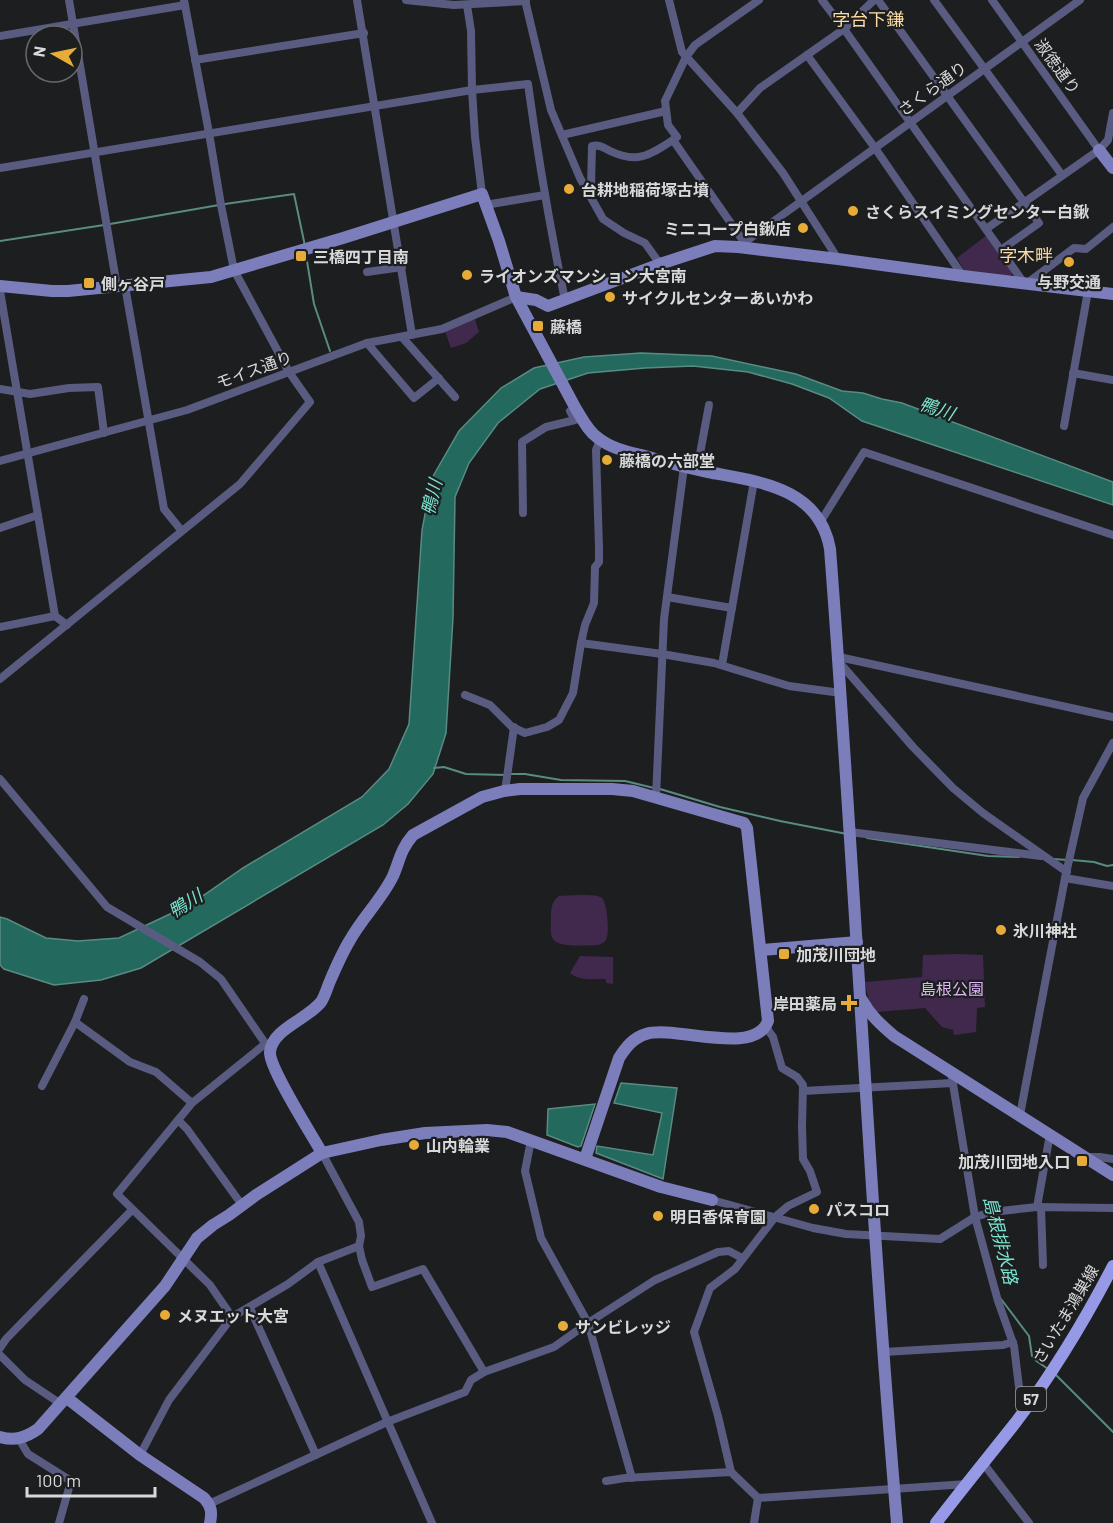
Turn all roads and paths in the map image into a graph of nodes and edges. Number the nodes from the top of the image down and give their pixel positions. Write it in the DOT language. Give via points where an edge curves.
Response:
graph roads {
  1 [pos="69,0"];
  2 [pos="357,0"];
  3 [pos="406,0"];
  4 [pos="669,0"];
  5 [pos="759,0"];
  6 [pos="822,0"];
  7 [pos="876,0"];
  8 [pos="934,0"];
  9 [pos="1080,0"];
  10 [pos="526,1"];
  11 [pos="996,1"];
  12 [pos="184,2"];
  13 [pos="462,3"];
  14 [pos="73,23"];
  15 [pos="844,29"];
  16 [pos="364,33"];
  17 [pos="0,36"];
  18 [pos="1022,42"];
  19 [pos="807,55"];
  20 [pos="686,57"];
  21 [pos="195,60"];
  22 [pos="984,69"];
  23 [pos="472,90"];
  24 [pos="947,96"];
  25 [pos="375,106"];
  26 [pos="666,111"];
  27 [pos="737,113"];
  28 [pos="1113,113"];
  29 [pos="910,122"];
  30 [pos="209,134"];
  31 [pos="562,135"];
  32 [pos="673,140"];
  33 [pos="1107,144"];
  34 [pos="875,148"];
  35 [pos="94,151"];
  36 [pos="0,168"];
  37 [pos="1113,168"];
  38 [pos="1062,176"];
  39 [pos="588,192"];
  40 [pos="545,195"];
  41 [pos="484,199"];
  42 [pos="802,200"];
  43 [pos="1024,202"];
  44 [pos="395,222"];
  45 [pos="1113,227"];
  46 [pos="986,229"];
  47 [pos="741,245"];
  48 [pos="1000,250"];
  49 [pos="838,259"];
  50 [pos="660,264"];
  51 [pos="402,267"];
  52 [pos="234,270"];
  53 [pos="367,272"];
  54 [pos="963,276"];
  55 [pos="1025,284"];
  56 [pos="0,286"];
  57 [pos="121,286"];
  58 [pos="0,291"];
  59 [pos="1088,291"];
  60 [pos="1113,294"];
  61 [pos="516,297"];
  62 [pos="565,300"];
  63 [pos="412,335"];
  64 [pos="402,337"];
  65 [pos="367,344"];
  66 [pos="289,372"];
  67 [pos="1073,373"];
  68 [pos="439,378"];
  69 [pos="1113,380"];
  70 [pos="0,389"];
  71 [pos="16,392"];
  72 [pos="455,397"];
  73 [pos="709,405"];
  74 [pos="572,407"];
  75 [pos="148,420"];
  76 [pos="1064,426"];
  77 [pos="104,432"];
  78 [pos="600,440"];
  79 [pos="27,454"];
  80 [pos="0,460"];
  81 [pos="684,467"];
  82 [pos="697,470"];
  83 [pos="754,481"];
  84 [pos="523,513"];
  85 [pos="38,515"];
  86 [pos="821,521"];
  87 [pos="0,528"];
  88 [pos="181,530"];
  89 [pos="1113,535"];
  90 [pos="667,597"];
  91 [pos="732,608"];
  92 [pos="55,616"];
  93 [pos="67,625"];
  94 [pos="0,627"];
  95 [pos="581,643"];
  96 [pos="662,654"];
  97 [pos="839,659"];
  98 [pos="722,665"];
  99 [pos="0,679"];
  100 [pos="841,693"];
  101 [pos="465,695"];
  102 [pos="1113,717"];
  103 [pos="514,727"];
  104 [pos="1113,743"];
  105 [pos="0,779"];
  106 [pos="505,791"];
  107 [pos="656,797"];
  108 [pos="850,832"];
  109 [pos="1042,856"];
  110 [pos="1066,875"];
  111 [pos="1113,886"];
  112 [pos="857,942"];
  113 [pos="762,950"];
  114 [pos="861,998"];
  115 [pos="84,999"];
  116 [pos="75,1022"];
  117 [pos="766,1027"];
  118 [pos="267,1047"];
  119 [pos="952,1077"];
  120 [pos="42,1086"];
  121 [pos="866,1088"];
  122 [pos="803,1091"];
  123 [pos="192,1103"];
  124 [pos="1020,1115"];
  125 [pos="178,1120"];
  126 [pos="1050,1134"];
  127 [pos="531,1140"];
  128 [pos="322,1153"];
  129 [pos="1086,1157"];
  130 [pos="585,1159"];
  131 [pos="1113,1160"];
  132 [pos="1113,1174"];
  133 [pos="712,1200"];
  134 [pos="242,1205"];
  135 [pos="1039,1207"];
  136 [pos="1113,1208"];
  137 [pos="132,1210"];
  138 [pos="978,1216"];
  139 [pos="775,1217"];
  140 [pos="876,1236"];
  141 [pos="359,1246"];
  142 [pos="183,1257"];
  143 [pos="742,1258"];
  144 [pos="318,1262"];
  145 [pos="1043,1265"];
  146 [pos="1113,1266"];
  147 [pos="250,1308"];
  148 [pos="232,1317"];
  149 [pos="588,1323"];
  150 [pos="3,1336"];
  151 [pos="1013,1342"];
  152 [pos="0,1348"];
  153 [pos="884,1352"];
  154 [pos="0,1354"];
  155 [pos="484,1372"];
  156 [pos="64,1401"];
  157 [pos="1022,1413"];
  158 [pos="387,1422"];
  159 [pos="0,1437"];
  160 [pos="19,1439"];
  161 [pos="140,1455"];
  162 [pos="316,1455"];
  163 [pos="983,1463"];
  164 [pos="731,1472"];
  165 [pos="632,1478"];
  166 [pos="606,1481"];
  167 [pos="967,1484"];
  168 [pos="894,1490"];
  169 [pos="758,1498"];
  170 [pos="209,1504"];
  171 [pos="59,1523"];
  172 [pos="210,1523"];
  173 [pos="432,1523"];
  174 [pos="754,1523"];
  175 [pos="897,1523"];
  176 [pos="936,1523"];
  177 [pos="1029,1523"];
  1 -- 14 [label="street"];
  2 -- 16 [label="street"];
  3 -- 13 [label="street"];
  4 -- 20 [label="street"];
  5 -- 20 [label="street" via="695,45"];
  6 -- 15 [label="street"];
  7 -- 15 [label="street"];
  7 -- 24 [label="street"];
  8 -- 22 [label="street"];
  9 -- 18 [label="street, さくら通り"];
  10 -- 13 [label="street"];
  10 -- 31 [label="street" via="551,110"];
  11 -- 18 [label="street, 淑徳通り"];
  12 -- 14 [label="street"];
  12 -- 21 [label="street"];
  13 -- 23 [label="street" via="471,31"];
  14 -- 17 [label="street"];
  14 -- 35 [label="street"];
  15 -- 19 [label="street"];
  15 -- 29 [label="street"];
  16 -- 21 [label="street"];
  16 -- 25 [label="street"];
  18 -- 22 [label="street, さくら通り"];
  18 -- 33 [label="street, 淑徳通り"];
  19 -- 27 [label="street" via="760,88"];
  19 -- 34 [label="street"];
  20 -- 26 [label="street" via="665,101"];
  20 -- 27 [label="street"];
  21 -- 30 [label="street"];
  22 -- 24 [label="street, さくら通り"];
  22 -- 38 [label="street"];
  23 -- 25 [label="street"];
  23 -- 40 [label="street" via="528,84"];
  23 -- 41 [label="street"];
  24 -- 29 [label="street, さくら通り"];
  24 -- 43 [label="street"];
  25 -- 30 [label="street"];
  25 -- 44 [label="street"];
  26 -- 31 [label="street"];
  26 -- 32 [label="street" via="668,125 676,137"];
  27 -- 42 [label="street"];
  28 -- 33 [label="street"];
  29 -- 34 [label="street, さくら通り"];
  29 -- 46 [label="street"];
  30 -- 35 [label="street"];
  30 -- 52 [label="street"];
  31 -- 39 [label="street"];
  32 -- 39 [label="street" via="644,157 630,158 592,146"];
  32 -- 47 [label="street"];
  33 -- 37 [label="street"];
  33 -- 38 [label="street"];
  34 -- 42 [label="street, さくら通り"];
  34 -- 54 [label="street"];
  35 -- 36 [label="street"];
  35 -- 57 [label="street"];
  38 -- 43 [label="street"];
  39 -- 50 [label="street" via="603,219 645,243"];
  40 -- 41 [label="street"];
  40 -- 62 [label="street"];
  41 -- 44 [label="street"];
  41 -- 61 [label="street"];
  42 -- 47 [label="street, さくら通り"];
  42 -- 49 [label="street"];
  43 -- 46 [label="street"];
  43 -- 48 [label="street" via="1039,223"];
  44 -- 51 [label="street"];
  44 -- 52 [label="street"];
  45 -- 55 [label="street" via="1086,249 1074,248"];
  46 -- 48 [label="street"];
  47 -- 49 [label="street"];
  47 -- 50 [label="street" via="715,246"];
  48 -- 55 [label="street"];
  49 -- 54 [label="street"];
  50 -- 62 [label="street"];
  51 -- 53 [label="street"];
  51 -- 63 [label="street"];
  52 -- 57 [label="street" via="211,277"];
  52 -- 66 [label="street"];
  54 -- 55 [label="street"];
  55 -- 59 [label="street"];
  56 -- 57 [label="street" via="52,291"];
  57 -- 75 [label="street"];
  58 -- 71 [label="street"];
  59 -- 60 [label="street"];
  59 -- 67 [label="street"];
  61 -- 62 [label="street" via="549,306"];
  61 -- 63 [label="street, モイス通り" via="442,329"];
  61 -- 74 [label="street"];
  63 -- 64 [label="street, モイス通り"];
  64 -- 65 [label="street, モイス通り"];
  64 -- 68 [label="street"];
  65 -- 66 [label="street, モイス通り"];
  65 -- 68 [label="street" via="414,398"];
  66 -- 75 [label="street, モイス通り" via="188,410"];
  66 -- 88 [label="street" via="310,402 240,484"];
  67 -- 69 [label="street"];
  67 -- 76 [label="street"];
  68 -- 72 [label="street"];
  70 -- 71 [label="street"];
  71 -- 77 [label="street" via="98,387"];
  71 -- 79 [label="street"];
  73 -- 82 [label="street"];
  74 -- 78 [label="street"];
  74 -- 84 [label="street" via="574,420 546,427 522,442"];
  75 -- 77 [label="street, モイス通り"];
  75 -- 88 [label="street" via="164,509"];
  77 -- 79 [label="street, モイス通り"];
  78 -- 81 [label="street"];
  78 -- 95 [label="street" via="596,450 599,562 595,567 594,603"];
  79 -- 80 [label="street, モイス通り"];
  79 -- 85 [label="street"];
  81 -- 82 [label="street"];
  81 -- 90 [label="street"];
  82 -- 83 [label="street"];
  83 -- 86 [label="street" via="792,494"];
  83 -- 91 [label="street"];
  85 -- 87 [label="street"];
  85 -- 92 [label="street"];
  86 -- 89 [label="street" via="864,452"];
  86 -- 97 [label="street" via="830,549"];
  88 -- 93 [label="street"];
  90 -- 91 [label="street"];
  90 -- 96 [label="street"];
  91 -- 98 [label="street"];
  92 -- 93 [label="street"];
  92 -- 94 [label="street"];
  93 -- 99 [label="street"];
  95 -- 96 [label="street"];
  95 -- 103 [label="street" via="573,693 560,720 525,733"];
  96 -- 98 [label="street"];
  96 -- 107 [label="street"];
  97 -- 100 [label="street"];
  97 -- 102 [label="street"];
  97 -- 109 [label="street" via="940,776"];
  98 -- 100 [label="street" via="789,686"];
  100 -- 108 [label="street"];
  101 -- 103 [label="street" via="490,705"];
  103 -- 106 [label="street"];
  104 -- 110 [label="street" via="1083,798"];
  105 -- 118 [label="street" via="107,907 213,971"];
  106 -- 107 [label="street" via="612,789"];
  106 -- 118 [label="street" via="482,797 406,843 393,876 348,942 322,1000"];
  107 -- 113 [label="street" via="744,823"];
  108 -- 109 [label="street"];
  108 -- 112 [label="street"];
  109 -- 110 [label="street"];
  110 -- 111 [label="street"];
  110 -- 124 [label="street"];
  112 -- 113 [label="street"];
  112 -- 114 [label="street"];
  113 -- 117 [label="street" via="769,1015"];
  114 -- 119 [label="street" via="878,1023"];
  114 -- 121 [label="street"];
  115 -- 116 [label="street"];
  116 -- 120 [label="street"];
  116 -- 123 [label="street" via="129,1062 156,1072"];
  117 -- 122 [label="street" via="773,1036 782,1068 797,1077"];
  117 -- 130 [label="street" via="741,1038 664,1032 648,1034 628,1044 619,1058"];
  118 -- 123 [label="street"];
  118 -- 128 [label="street" via="278,1076"];
  119 -- 121 [label="street"];
  119 -- 124 [label="street"];
  119 -- 138 [label="street"];
  121 -- 122 [label="street"];
  121 -- 140 [label="street"];
  122 -- 139 [label="street" via="803,1159 817,1192"];
  123 -- 125 [label="street"];
  124 -- 126 [label="street"];
  125 -- 134 [label="street"];
  125 -- 137 [label="street" via="117,1194"];
  126 -- 129 [label="street"];
  126 -- 135 [label="street"];
  127 -- 128 [label="street" via="487,1130 426,1133"];
  127 -- 130 [label="street"];
  127 -- 149 [label="street" via="525,1171 541,1238"];
  128 -- 134 [label="street"];
  128 -- 141 [label="street" via="359,1222"];
  129 -- 131 [label="street"];
  129 -- 132 [label="street"];
  130 -- 133 [label="street" via="661,1187"];
  133 -- 139 [label="street"];
  134 -- 142 [label="street" via="197,1238"];
  135 -- 136 [label="street"];
  135 -- 138 [label="street"];
  135 -- 145 [label="street"];
  137 -- 142 [label="street"];
  137 -- 150 [label="street"];
  138 -- 140 [label="street" via="940,1239"];
  138 -- 151 [label="street" via="998,1301"];
  139 -- 140 [label="street" via="813,1228"];
  139 -- 143 [label="street"];
  140 -- 153 [label="street"];
  141 -- 144 [label="street"];
  141 -- 155 [label="street" via="372,1287 423,1269"];
  142 -- 148 [label="street" via="210,1285"];
  142 -- 156 [label="street" via="165,1286"];
  143 -- 149 [label="street" via="729,1251 718,1252 655,1280"];
  143 -- 164 [label="street" via="735,1269 710,1288 694,1332"];
  144 -- 147 [label="street"];
  144 -- 158 [label="street"];
  146 -- 157 [label="main road, さいたま鴻巣線 / 57" via="1082,1324"];
  147 -- 148 [label="street"];
  147 -- 162 [label="street"];
  148 -- 161 [label="street" via="169,1400"];
  149 -- 155 [label="street" via="554,1347"];
  149 -- 165 [label="street"];
  150 -- 152 [label="street"];
  151 -- 153 [label="street"];
  151 -- 157 [label="street"];
  153 -- 168 [label="street"];
  154 -- 156 [label="street" via="25,1380"];
  155 -- 158 [label="street" via="471,1380 465,1392"];
  156 -- 160 [label="street" via="38,1429"];
  156 -- 161 [label="street"];
  157 -- 163 [label="main road, さいたま鴻巣線 / 57"];
  158 -- 162 [label="street"];
  158 -- 173 [label="street"];
  159 -- 160 [label="street"];
  160 -- 171 [label="street" via="28,1454 70,1480"];
  161 -- 170 [label="street"];
  162 -- 170 [label="street"];
  163 -- 167 [label="main road, さいたま鴻巣線 / 57"];
  163 -- 177 [label="street"];
  164 -- 165 [label="street"];
  164 -- 169 [label="street"];
  165 -- 166 [label="street"];
  167 -- 168 [label="street"];
  167 -- 176 [label="main road, さいたま鴻巣線 / 57"];
  168 -- 169 [label="street"];
  168 -- 175 [label="street"];
  169 -- 174 [label="street"];
  170 -- 172 [label="street"];
}
